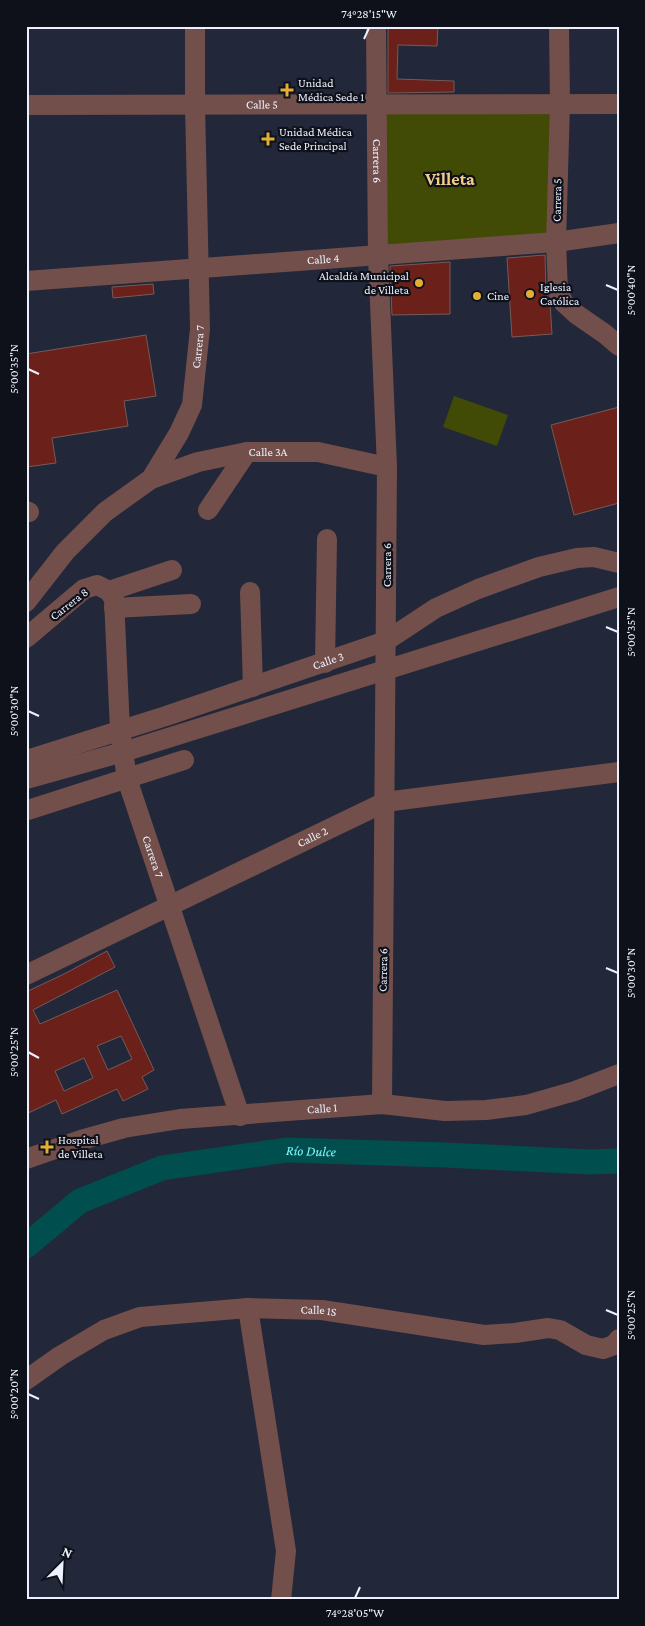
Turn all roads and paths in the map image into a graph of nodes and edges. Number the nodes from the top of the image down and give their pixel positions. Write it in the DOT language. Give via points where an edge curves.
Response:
graph roads {
  1 [pos="195,26"];
  2 [pos="376,26"];
  3 [pos="560,26"];
  4 [pos="560,104"];
  5 [pos="619,104"];
  6 [pos="26,105"];
  7 [pos="195,105"];
  8 [pos="376,105"];
  9 [pos="619,233"];
  10 [pos="556,242"];
  11 [pos="378,256"];
  12 [pos="198,268"];
  13 [pos="26,281"];
  14 [pos="619,346"];
  15 [pos="246,452"];
  16 [pos="387,467"];
  17 [pos="151,479"];
  18 [pos="208,510"];
  19 [pos="327,539"];
  20 [pos="619,563"];
  21 [pos="172,570"];
  22 [pos="250,592"];
  23 [pos="619,597"];
  24 [pos="112,600"];
  25 [pos="26,602"];
  26 [pos="191,604"];
  27 [pos="26,638"];
  28 [pos="386,640"];
  29 [pos="325,662"];
  30 [pos="386,670"];
  31 [pos="252,687"];
  32 [pos="120,730"];
  33 [pos="123,752"];
  34 [pos="30,759"];
  35 [pos="184,760"];
  36 [pos="619,772"];
  37 [pos="26,779"];
  38 [pos="127,779"];
  39 [pos="385,802"];
  40 [pos="28,810"];
  41 [pos="169,906"];
  42 [pos="26,975"];
  43 [pos="619,1074"];
  44 [pos="382,1104"];
  45 [pos="240,1116"];
  46 [pos="26,1159"];
  47 [pos="248,1308"];
  48 [pos="619,1340"];
  49 [pos="26,1380"];
  50 [pos="281,1600"];
  1 -- 7 [label="street, Carrera 7"];
  2 -- 8 [label="street, Carrera 6"];
  3 -- 4 [label="street, Carrera 5"];
  4 -- 5 [label="street, Calle 5"];
  4 -- 8 [label="street, Calle 5"];
  4 -- 10 [label="street, Carrera 5"];
  6 -- 7 [label="street, Calle 5"];
  7 -- 8 [label="street, Calle 5"];
  7 -- 12 [label="street, Carrera 7"];
  8 -- 11 [label="street, Carrera 6"];
  9 -- 10 [label="street, Calle 4"];
  10 -- 11 [label="street, Calle 4"];
  10 -- 14 [label="street, Carrera 5" via="558,292 564,303"];
  11 -- 12 [label="street, Calle 4"];
  11 -- 16 [label="street, Carrera 6"];
  12 -- 13 [label="street, Calle 4"];
  12 -- 17 [label="street, Carrera 7" via="200,329 192,405"];
  15 -- 16 [label="street, Calle 3A" via="318,452"];
  15 -- 17 [label="street, Calle 3A" via="198,462"];
  15 -- 18 [label="street"];
  16 -- 28 [label="street, Carrera 6"];
  17 -- 25 [label="street, Carrera 7" via="105,512 71,545"];
  19 -- 29 [label="street"];
  20 -- 28 [label="street, Calle 3" via="594,557 539,567 436,608"];
  21 -- 24 [label="street, Carrera 8"];
  22 -- 31 [label="street"];
  23 -- 30 [label="street, Calle 3"];
  24 -- 26 [label="street"];
  24 -- 27 [label="street, Carrera 8" via="97,585 84,589"];
  24 -- 32 [label="street, Carrera 7"];
  28 -- 29 [label="street, Calle 3"];
  28 -- 30 [label="street, Carrera 6"];
  29 -- 31 [label="street, Calle 3"];
  30 -- 33 [label="street, Calle 3"];
  30 -- 39 [label="street, Carrera 6"];
  31 -- 32 [label="street, Calle 3"];
  32 -- 33 [label="street, Carrera 7"];
  32 -- 34 [label="street, Calle 3"];
  33 -- 37 [label="street, Calle 3"];
  33 -- 38 [label="street, Carrera 7"];
  35 -- 38 [label="street"];
  36 -- 39 [label="street, Calle 2"];
  38 -- 40 [label="street"];
  38 -- 41 [label="street, Carrera 7"];
  39 -- 41 [label="street, Calle 2"];
  39 -- 44 [label="street, Carrera 6"];
  41 -- 42 [label="street, Calle 2"];
  41 -- 45 [label="street, Carrera 7"];
  43 -- 44 [label="street, Calle 1" via="575,1092 496,1108 445,1111"];
  44 -- 45 [label="street, Calle 1"];
  45 -- 46 [label="street, Calle 1" via="180,1119 124,1128"];
  47 -- 48 [label="street, Calle 1S" via="322,1310 484,1335 548,1328 603,1349"];
  47 -- 49 [label="street, Calle 1S" via="140,1317 104,1330"];
  47 -- 50 [label="street" via="286,1551"];
}
